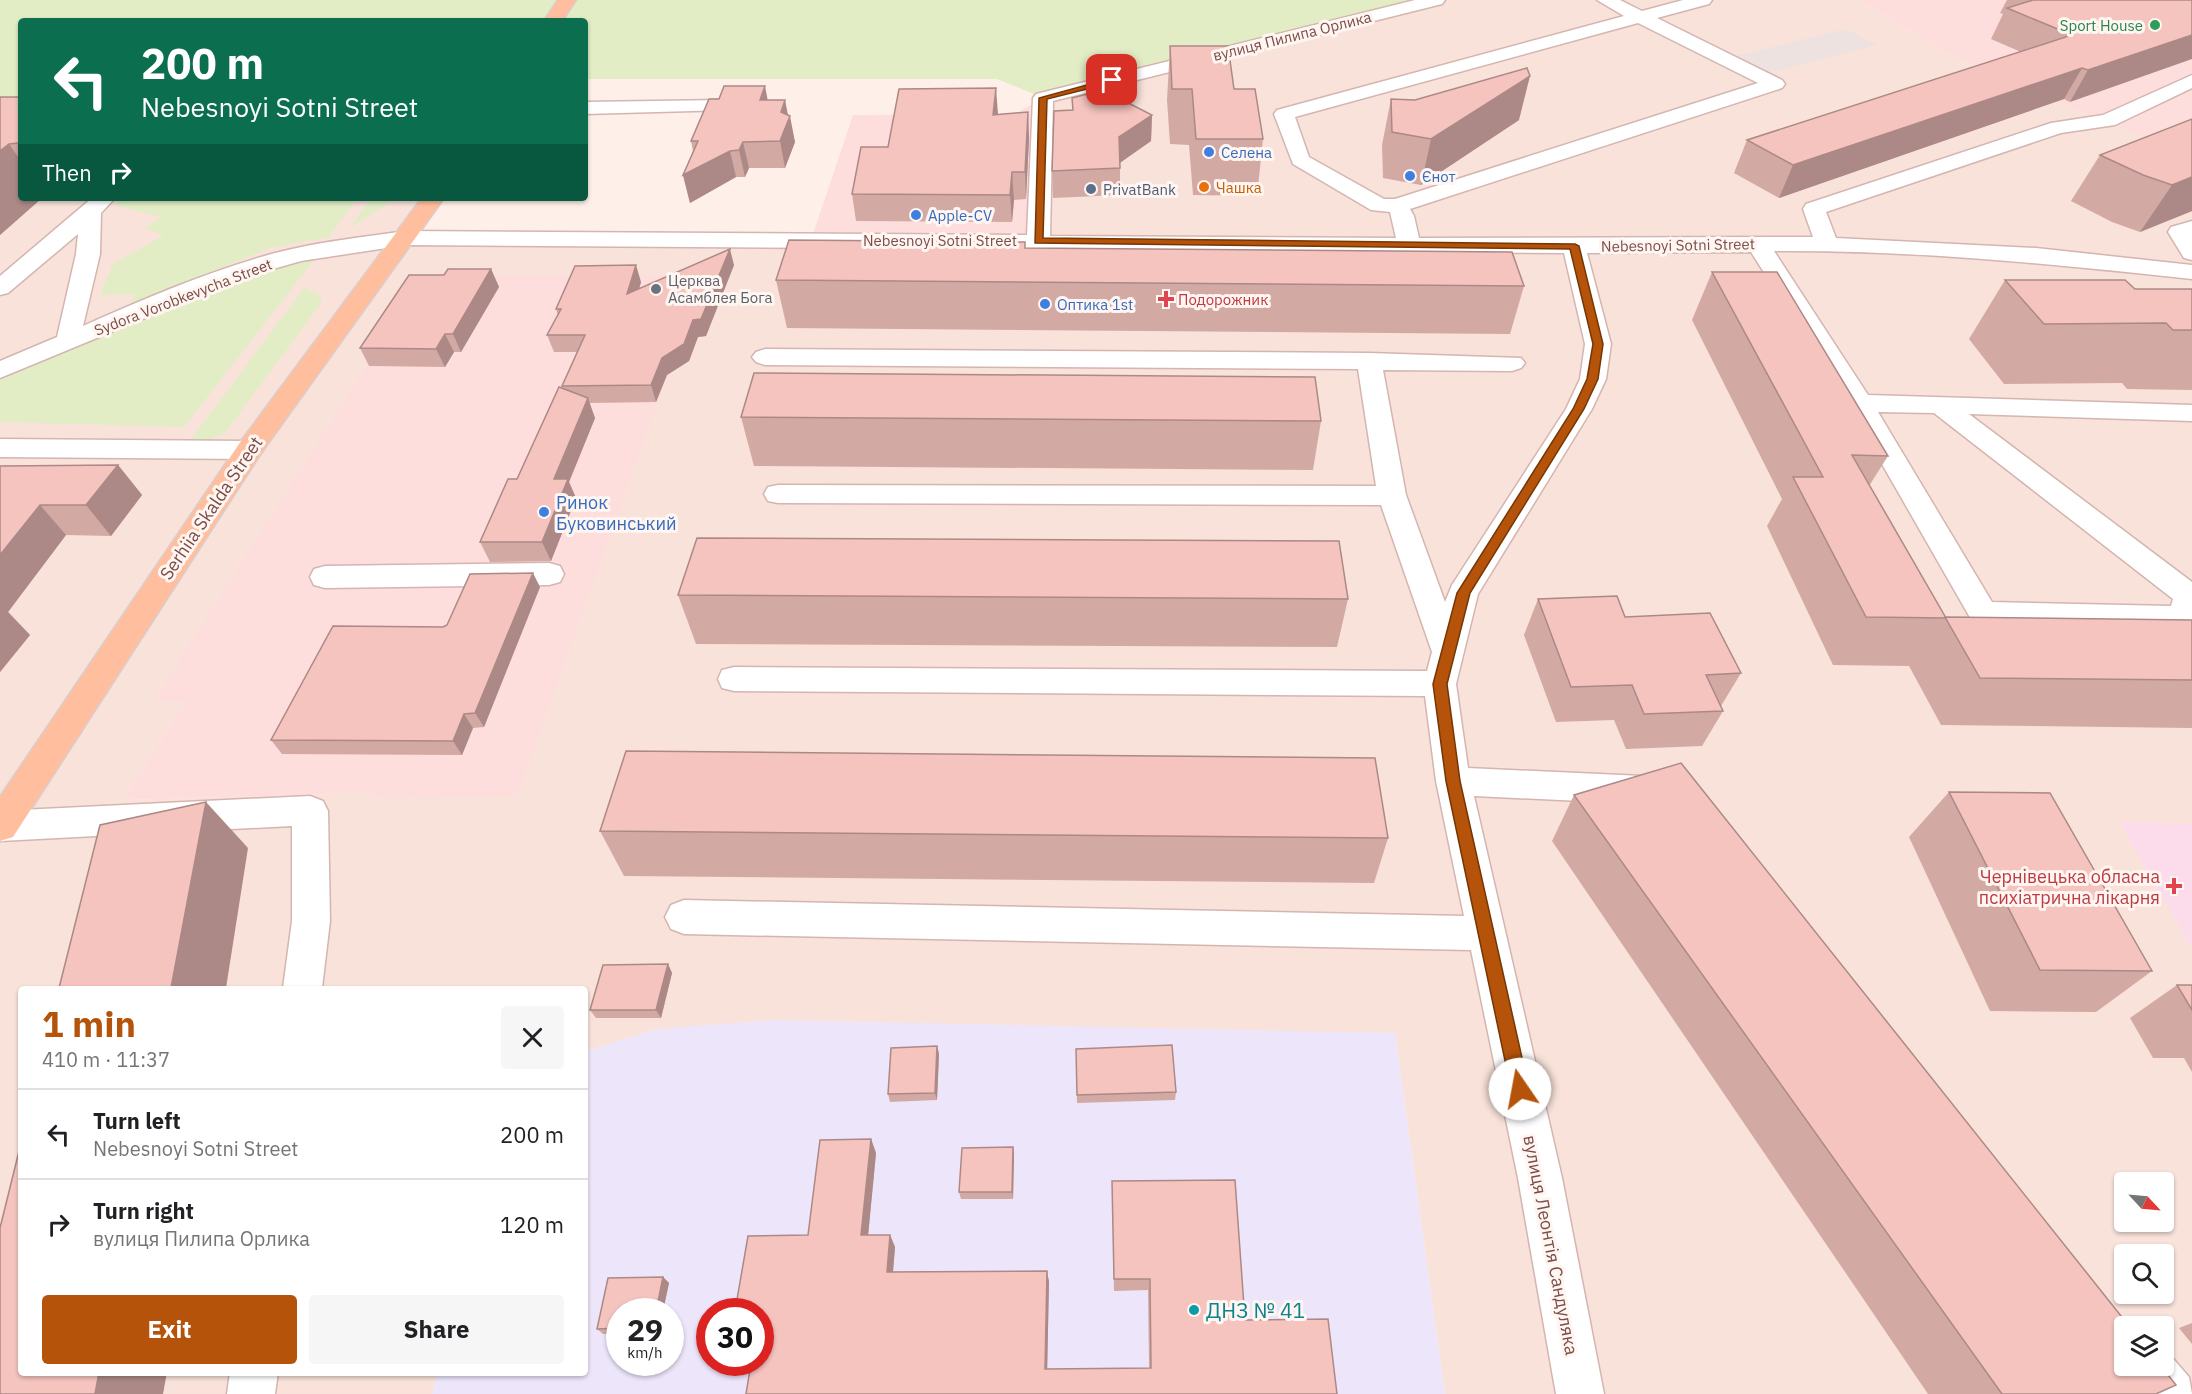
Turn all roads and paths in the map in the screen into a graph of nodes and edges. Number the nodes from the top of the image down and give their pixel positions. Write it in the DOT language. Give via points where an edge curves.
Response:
graph roads {
  1 [pos="567,0"];
  2 [pos="1436,0"];
  3 [pos="1606,0"];
  4 [pos="1702,0"];
  5 [pos="1644,16"];
  6 [pos="555,18"];
  7 [pos="2192,81"];
  8 [pos="722,106"];
  9 [pos="588,108"];
  10 [pos="431,201"];
  11 [pos="97,205"];
  12 [pos="1397,206"];
  13 [pos="2192,228"];
  14 [pos="406,238"];
  15 [pos="1038,241"];
  16 [pos="1408,243"];
  17 [pos="1758,244"];
  18 [pos="1827,244"];
  19 [pos="1575,246"];
  20 [pos="2192,253"];
  21 [pos="2192,272"];
  22 [pos="0,288"];
  23 [pos="70,342"];
  24 [pos="765,357"];
  25 [pos="1369,361"];
  26 [pos="1512,363"];
  27 [pos="0,370"];
  28 [pos="1860,403"];
  29 [pos="1941,406"];
  30 [pos="2192,413"];
  31 [pos="0,448"];
  32 [pos="249,450"];
  33 [pos="778,494"];
  34 [pos="1392,495"];
  35 [pos="549,574"];
  36 [pos="325,577"];
  37 [pos="1447,650"];
  38 [pos="734,679"];
  39 [pos="1440,684"];
  40 [pos="1453,781"];
  41 [pos="1673,792"];
  42 [pos="0,826"];
  43 [pos="684,917"];
  44 [pos="1486,933"];
  45 [pos="303,986"];
  46 [pos="253,1376"];
  47 [pos="2158,1376"];
  48 [pos="251,1394"];
  49 [pos="1580,1394"];
  50 [pos="2172,1394"];
  1 -- 6 [label="main road"];
  2 -- 15 [label="street, вулиця Пилипа Орлика" via="1043,98"];
  3 -- 5 [label="street"];
  4 -- 5 [label="street"];
  5 -- 12 [label="street" via="1284,114 1300,160 1379,205"];
  5 -- 12 [label="street" via="1775,84"];
  7 -- 18 [label="street" via="2108,121 2058,128 1814,209"];
  8 -- 9 [label="street"];
  10 -- 14 [label="main road, Serhiia Skalda Street"];
  11 -- 22 [label="street"];
  11 -- 23 [label="street" via="69,331"];
  12 -- 16 [label="street"];
  13 -- 20 [label="street" via="2180,232"];
  14 -- 15 [label="street, Nebesnoyi Sotni Street"];
  14 -- 23 [label="street, Sydora Vorobkevycha Street" via="267,263"];
  14 -- 32 [label="main road, Serhiia Skalda Street"];
  15 -- 16 [label="street, Nebesnoyi Sotni Street"];
  16 -- 19 [label="street, Nebesnoyi Sotni Street"];
  17 -- 18 [label="street, Nebesnoyi Sotni Street"];
  17 -- 19 [label="street, Nebesnoyi Sotni Street"];
  17 -- 28 [label="street"];
  18 -- 21 [label="street, Nebesnoyi Sotni Street" via="2003,252"];
  19 -- 37 [label="street, вулиця Леонтія Сандуляка" via="1598,344 1593,379 1579,409 1463,593"];
  23 -- 27 [label="street, Sydora Vorobkevycha Street"];
  24 -- 25 [label="street"];
  25 -- 26 [label="street"];
  25 -- 34 [label="street"];
  28 -- 29 [label="street"];
  28 -- 29 [label="street" via="1983,613 2183,618 2189,596"];
  29 -- 30 [label="street"];
  31 -- 32 [label="street"];
  32 -- 42 [label="main road, Serhiia Skalda Street"];
  33 -- 34 [label="street"];
  34 -- 37 [label="street"];
  35 -- 36 [label="street"];
  37 -- 39 [label="street, вулиця Леонтія Сандуляка"];
  38 -- 39 [label="street"];
  39 -- 40 [label="street, вулиця Леонтія Сандуляка"];
  40 -- 41 [label="street"];
  40 -- 44 [label="street, вулиця Леонтія Сандуляка"];
  42 -- 45 [label="street" via="310,811 311,921"];
  43 -- 44 [label="street"];
  44 -- 49 [label="street, вулиця Леонтія Сандуляка" via="1540,1178"];
  46 -- 48 [label="street"];
  47 -- 50 [label="street"];
}
